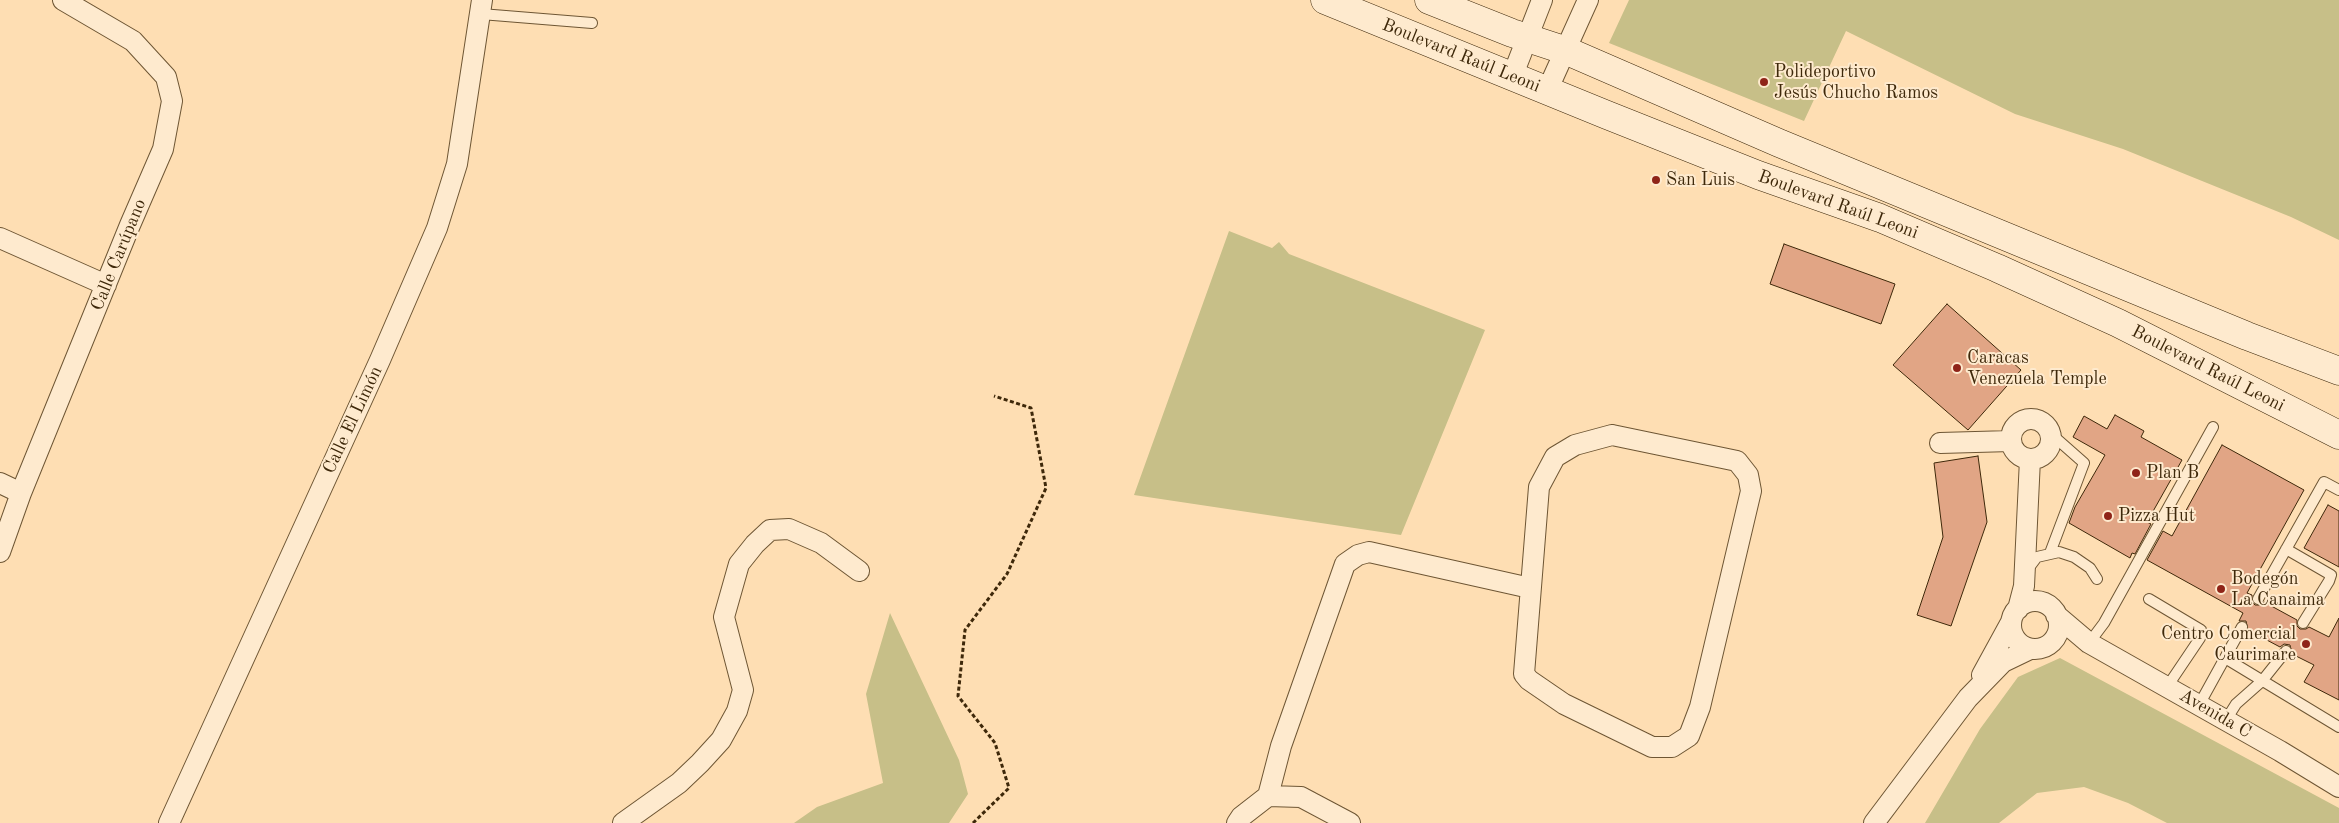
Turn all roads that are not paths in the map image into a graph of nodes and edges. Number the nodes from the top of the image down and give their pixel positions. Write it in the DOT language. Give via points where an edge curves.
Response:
graph roads {
  1 [pos="62,0"];
  2 [pos="1326,0"];
  3 [pos="1542,0"];
  4 [pos="1588,0"];
  5 [pos="1440,2"];
  6 [pos="482,7"];
  7 [pos="592,23"];
  8 [pos="1528,38"];
  9 [pos="1567,51"];
  10 [pos="1512,77"];
  11 [pos="1547,91"];
  12 [pos="0,238"];
  13 [pos="106,285"];
  14 [pos="2339,371"];
  15 [pos="2213,427"];
  16 [pos="2050,433"];
  17 [pos="2339,435"];
  18 [pos="2011,441"];
  19 [pos="1940,443"];
  20 [pos="2030,459"];
  21 [pos="0,483"];
  22 [pos="2339,490"];
  23 [pos="21,493"];
  24 [pos="2286,549"];
  25 [pos="0,552"];
  26 [pos="2050,553"];
  27 [pos="2028,557"];
  28 [pos="859,571"];
  29 [pos="2096,579"];
  30 [pos="1530,588"];
  31 [pos="2149,599"];
  32 [pos="2258,599"];
  33 [pos="2052,610"];
  34 [pos="2014,616"];
  35 [pos="2303,623"];
  36 [pos="2242,627"];
  37 [pos="2052,642"];
  38 [pos="2089,644"];
  39 [pos="2030,649"];
  40 [pos="2286,650"];
  41 [pos="2225,658"];
  42 [pos="2262,681"];
  43 [pos="2168,687"];
  44 [pos="1968,698"];
  45 [pos="2199,705"];
  46 [pos="2226,720"];
  47 [pos="2339,727"];
  48 [pos="2339,787"];
  49 [pos="1268,796"];
  50 [pos="169,823"];
  51 [pos="623,823"];
  52 [pos="1236,823"];
  53 [pos="1350,823"];
  54 [pos="1874,823"];
  1 -- 13 [label="street, Calle Carúpano" via="133,41 166,77 172,101 163,149"];
  2 -- 10 [label="main road, Boulevard Raúl Leoni"];
  3 -- 8 [label="street"];
  4 -- 9 [label="street"];
  5 -- 8 [label="main road, Boulevard Raúl Leoni"];
  6 -- 7 [label="lane"];
  6 -- 50 [label="street, Calle El Limón" via="457,164 437,228"];
  8 -- 9 [label="main road, Boulevard Raúl Leoni"];
  8 -- 10 [label="street"];
  9 -- 11 [label="street"];
  9 -- 14 [label="main road, Boulevard Raúl Leoni" via="1779,143"];
  10 -- 11 [label="main road, Boulevard Raúl Leoni"];
  11 -- 17 [label="main road, Boulevard Raúl Leoni" via="1758,175 1880,218 1997,268 2118,323"];
  12 -- 13 [label="street"];
  13 -- 23 [label="street, Calle Carúpano"];
  15 -- 38 [label="lane" via="2104,623"];
  16 -- 18 [label="street" via="2042,423 2030,419 2018,424"];
  16 -- 20 [label="street" via="2050,447 2045,453"];
  16 -- 26 [label="lane" via="2084,463"];
  18 -- 19 [label="street"];
  18 -- 20 [label="street" via="2017,454"];
  20 -- 27 [label="street, Avenida C"];
  21 -- 23 [label="street"];
  22 -- 24 [label="lane" via="2324,482"];
  23 -- 25 [label="street, Calle Carúpano"];
  24 -- 32 [label="lane"];
  24 -- 35 [label="lane" via="2330,574 2330,581"];
  26 -- 27 [label="lane"];
  26 -- 29 [label="lane" via="2074,557 2090,568"];
  27 -- 33 [label="street, Avenida C"];
  27 -- 34 [label="street, Avenida C" via="2024,586"];
  28 -- 51 [label="street" via="821,543 789,529 770,530 755,544 739,564 724,617 743,690 737,711 721,740 700,764"];
  30 -- 30 [label="street" via="1539,487 1555,457 1575,445 1612,435 1737,461 1748,475 1751,491 1700,707 1689,736 1672,748 1652,747 1564,704 1529,680 1524,674 1524,664"];
  30 -- 49 [label="street" via="1369,552 1345,564 1281,746"];
  31 -- 43 [label="lane" via="2202,630"];
  33 -- 34 [label="street" via="2032,602"];
  33 -- 37 [label="street, Avenida C" via="2059,626"];
  33 -- 38 [label="street, Avenida C"];
  34 -- 39 [label="street" via="2012,634 2019,644"];
  34 -- 44 [label="street, Avenida C"];
  36 -- 41 [label="lane"];
  37 -- 38 [label="street, Avenida C" via="2068,640"];
  37 -- 39 [label="street, Avenida C" via="2042,648"];
  38 -- 43 [label="street, Avenida C"];
  39 -- 44 [label="street, Avenida C" via="2003,662"];
  40 -- 42 [label="lane"];
  41 -- 42 [label="lane"];
  41 -- 45 [label="lane"];
  42 -- 46 [label="lane" via="2236,704"];
  42 -- 47 [label="lane"];
  43 -- 45 [label="street, Avenida C"];
  44 -- 54 [label="street, Avenida C"];
  45 -- 46 [label="street, Avenida C"];
  46 -- 48 [label="street, Avenida C"];
  49 -- 52 [label="street"];
  49 -- 53 [label="street" via="1301,797"];
}
